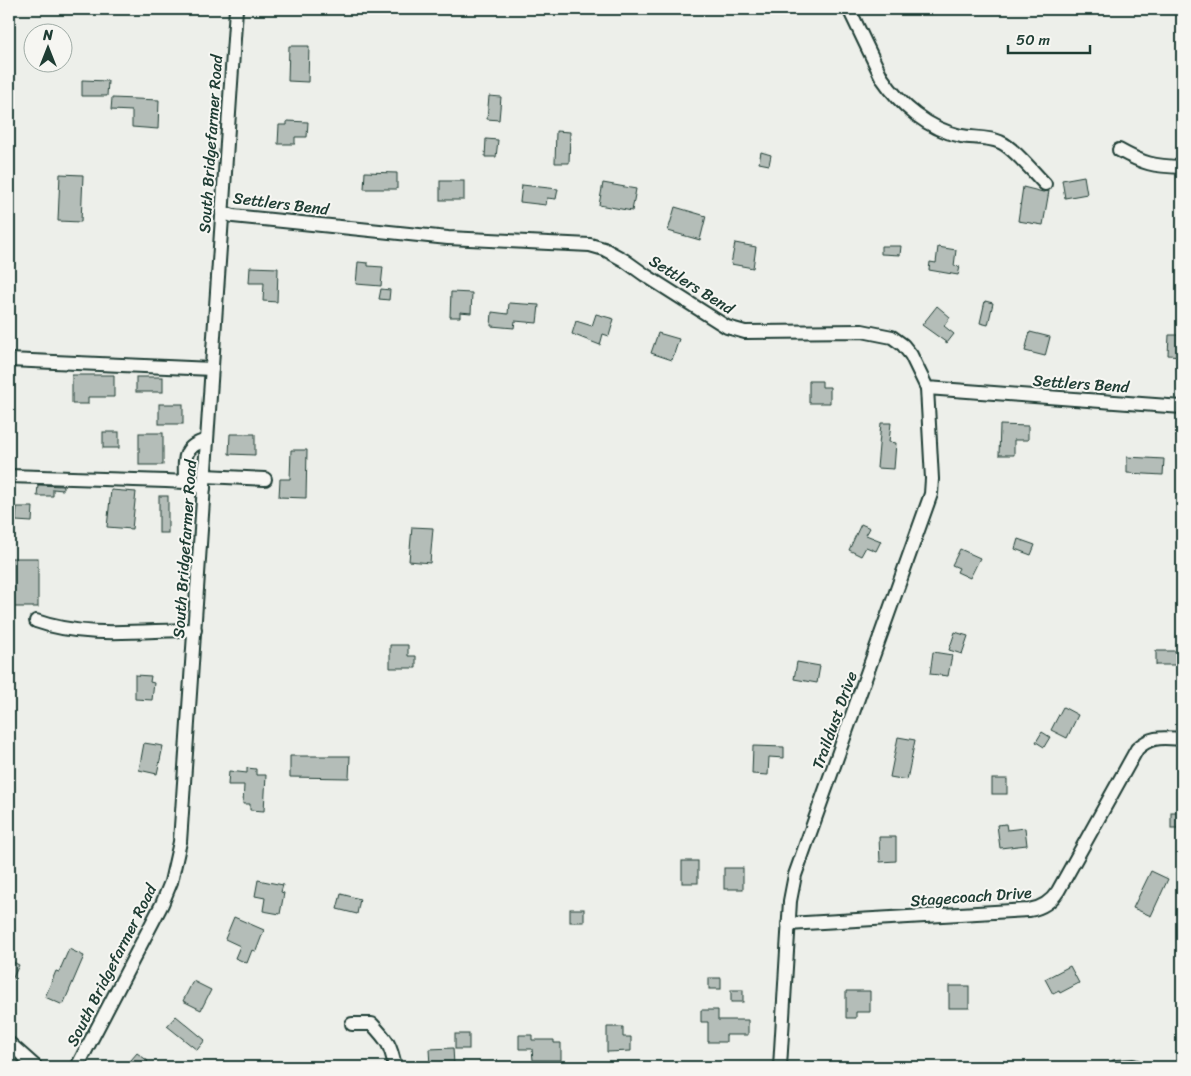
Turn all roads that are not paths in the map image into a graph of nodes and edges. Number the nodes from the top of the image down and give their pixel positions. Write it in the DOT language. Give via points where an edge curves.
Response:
graph roads {
  1 [pos="236,9"];
  2 [pos="849,9"];
  3 [pos="1118,150"];
  4 [pos="1182,167"];
  5 [pos="1045,184"];
  6 [pos="222,212"];
  7 [pos="9,360"];
  8 [pos="212,369"];
  9 [pos="927,388"];
  10 [pos="1182,407"];
  11 [pos="207,440"];
  12 [pos="9,476"];
  13 [pos="265,479"];
  14 [pos="184,482"];
  15 [pos="205,482"];
  16 [pos="36,621"];
  17 [pos="195,630"];
  18 [pos="1182,739"];
  19 [pos="788,924"];
  20 [pos="352,1024"];
  21 [pos="9,1043"];
  22 [pos="36,1067"];
  23 [pos="77,1067"];
  24 [pos="394,1067"];
  25 [pos="780,1067"];
  26 [pos="1116,1067"];
  27 [pos="1137,1067"];
  1 -- 6 [label="street, South Bridgefarmer Road"];
  2 -- 5 [label="street" via="882,78 919,118 939,130 998,141 1010,148"];
  3 -- 4 [label="street" via="1154,166"];
  6 -- 8 [label="street, South Bridgefarmer Road"];
  6 -- 9 [label="street, Settlers Bend" via="233,216 448,238 590,245 624,260 727,327 745,332 862,331 892,337 911,356"];
  7 -- 8 [label="street"];
  8 -- 11 [label="street, South Bridgefarmer Road"];
  9 -- 10 [label="street, Settlers Bend"];
  9 -- 19 [label="street, Traildust Drive" via="931,494 795,875"];
  11 -- 14 [label="street" via="187,450"];
  11 -- 15 [label="street, South Bridgefarmer Road"];
  12 -- 14 [label="street"];
  13 -- 15 [label="street"];
  14 -- 15 [label="street"];
  15 -- 17 [label="street, South Bridgefarmer Road"];
  16 -- 17 [label="street" via="72,630"];
  17 -- 23 [label="street, South Bridgefarmer Road" via="177,861 162,904"];
  18 -- 19 [label="street, Stagecoach Drive" via="1143,742 1058,891 1041,907"];
  19 -- 25 [label="street, Traildust Drive"];
  20 -- 24 [label="street" via="372,1024 387,1039"];
  21 -- 22 [label="street"];
  26 -- 27 [label="street"];
}
